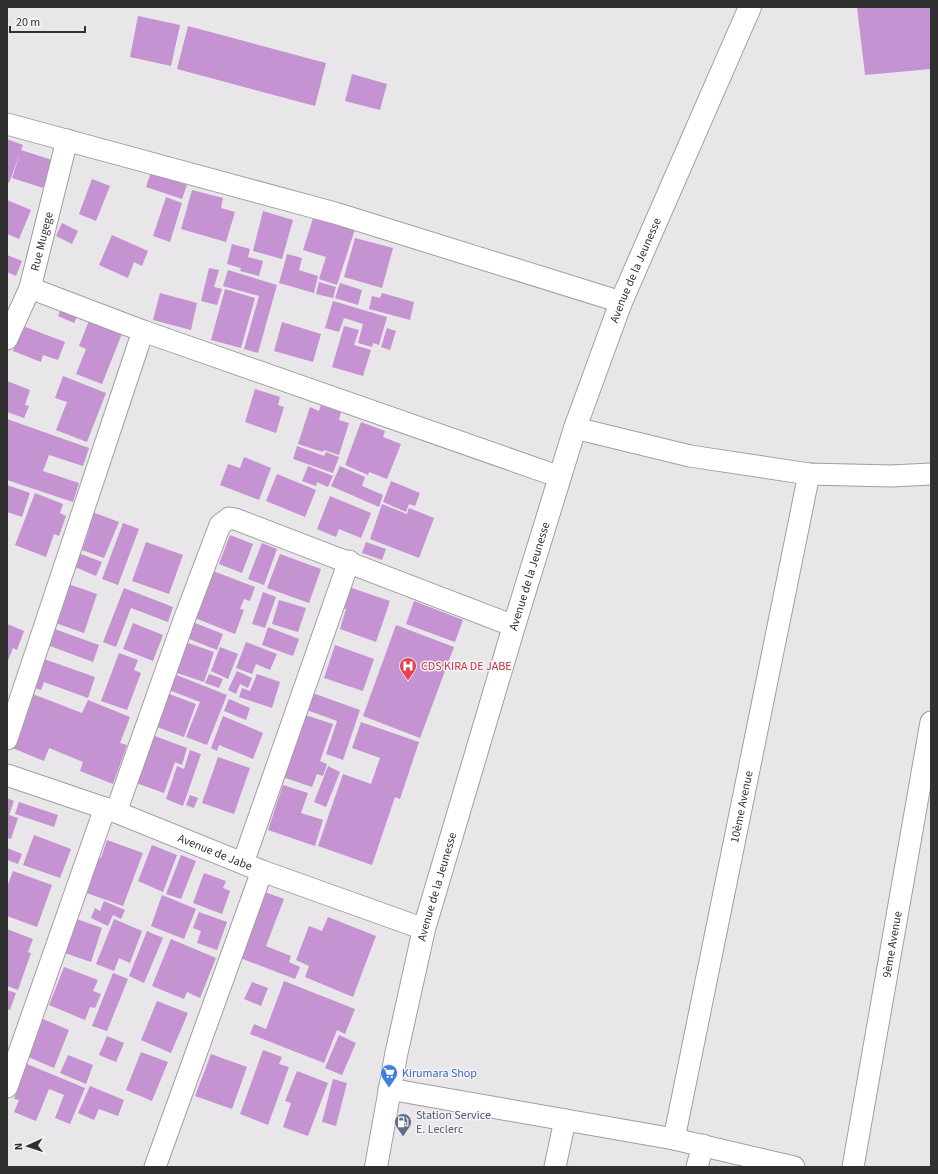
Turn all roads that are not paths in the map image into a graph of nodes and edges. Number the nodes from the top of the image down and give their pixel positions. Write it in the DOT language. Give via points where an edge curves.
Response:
graph roads {
  1 [pos="750,7"];
  2 [pos="7,124"];
  3 [pos="67,140"];
  4 [pos="30,288"];
  5 [pos="621,302"];
  6 [pos="143,331"];
  7 [pos="7,339"];
  8 [pos="575,428"];
  9 [pos="809,474"];
  10 [pos="931,474"];
  11 [pos="560,477"];
  12 [pos="349,561"];
  13 [pos="514,626"];
  14 [pos="931,722"];
  15 [pos="7,739"];
  16 [pos="7,775"];
  17 [pos="111,810"];
  18 [pos="242,863"];
  19 [pos="262,871"];
  20 [pos="424,929"];
  21 [pos="7,1087"];
  22 [pos="389,1089"];
  23 [pos="565,1120"];
  24 [pos="674,1139"];
  25 [pos="703,1145"];
  26 [pos="155,1167"];
  27 [pos="376,1167"];
  28 [pos="554,1167"];
  29 [pos="697,1167"];
  30 [pos="794,1167"];
  31 [pos="853,1167"];
  1 -- 5 [label="street, Avenue de la Jeunesse"];
  2 -- 3 [label="street"];
  3 -- 4 [label="street, Rue Mugege"];
  3 -- 5 [label="street" via="335,213"];
  4 -- 6 [label="street"];
  4 -- 7 [label="street, Rue Mugege"];
  5 -- 8 [label="street, Avenue de la Jeunesse"];
  6 -- 11 [label="street"];
  6 -- 15 [label="street"];
  8 -- 9 [label="street" via="690,456"];
  8 -- 11 [label="street, Avenue de la Jeunesse"];
  9 -- 10 [label="street"];
  9 -- 24 [label="street, 10ème Avenue"];
  11 -- 13 [label="street, Avenue de la Jeunesse"];
  12 -- 13 [label="street"];
  12 -- 17 [label="street" via="235,519 229,518 220,525"];
  12 -- 18 [label="street"];
  13 -- 20 [label="street, Avenue de la Jeunesse"];
  14 -- 31 [label="street, 9ème Avenue"];
  16 -- 17 [label="street, Avenue de Jabe"];
  17 -- 18 [label="street, Avenue de Jabe"];
  17 -- 21 [label="street"];
  18 -- 19 [label="street, Avenue de Jabe"];
  19 -- 20 [label="street, Avenue de Jabe"];
  19 -- 26 [label="street"];
  20 -- 22 [label="street, Avenue de la Jeunesse"];
  22 -- 23 [label="street"];
  22 -- 27 [label="street, Avenue de la Jeunesse"];
  23 -- 24 [label="street"];
  23 -- 28 [label="street"];
  24 -- 25 [label="street"];
  25 -- 29 [label="street"];
  25 -- 30 [label="street"];
}
